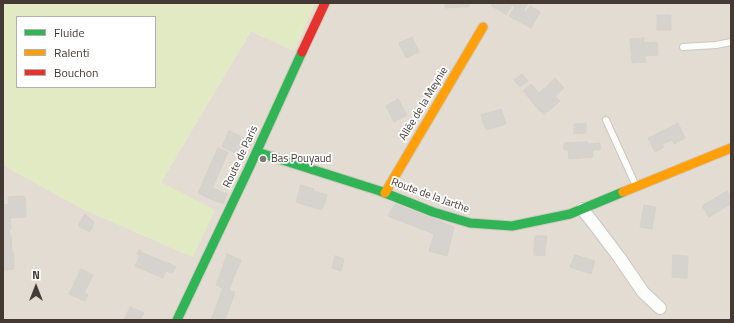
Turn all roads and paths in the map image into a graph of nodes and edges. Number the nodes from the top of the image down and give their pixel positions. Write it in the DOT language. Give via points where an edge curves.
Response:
graph roads {
  1 [pos="325,3"];
  2 [pos="483,27"];
  3 [pos="731,42"];
  4 [pos="684,47"];
  5 [pos="606,120"];
  6 [pos="731,148"];
  7 [pos="257,152"];
  8 [pos="636,187"];
  9 [pos="385,193"];
  10 [pos="582,209"];
  11 [pos="660,308"];
  12 [pos="178,320"];
  1 -- 7 [label="street, Route de Paris"];
  2 -- 9 [label="street, Allée de la Meynie"];
  3 -- 4 [label="lane"];
  5 -- 8 [label="lane"];
  6 -- 8 [label="street, Route de la Jarthe"];
  7 -- 9 [label="street, Route de la Jarthe"];
  7 -- 12 [label="street, Route de Paris"];
  8 -- 10 [label="street, Route de la Jarthe"];
  9 -- 10 [label="street, Route de la Jarthe" via="470,223 512,226 570,214"];
  10 -- 11 [label="street" via="643,292"];
}
